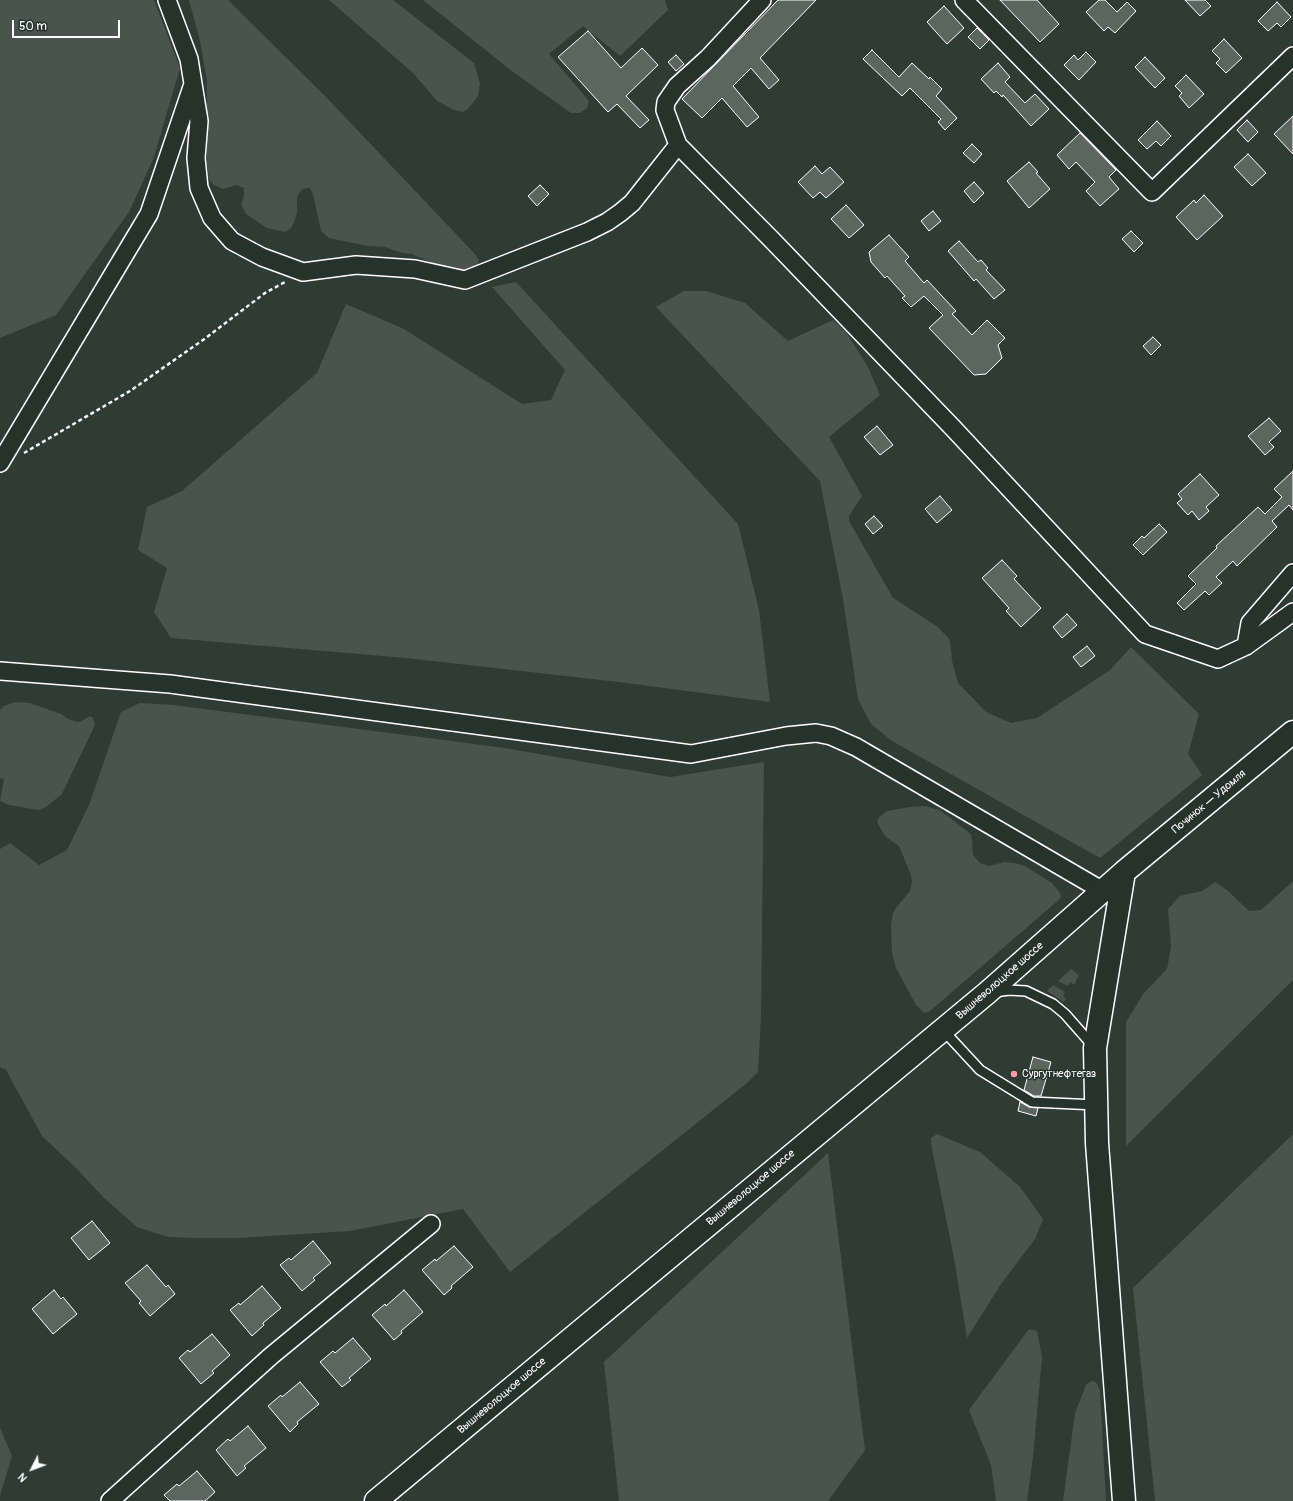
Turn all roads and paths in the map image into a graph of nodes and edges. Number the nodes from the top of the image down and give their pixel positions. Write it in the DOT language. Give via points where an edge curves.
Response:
graph roads {
  1 [pos="167,0"];
  2 [pos="762,0"];
  3 [pos="964,0"];
  4 [pos="1293,56"];
  5 [pos="193,85"];
  6 [pos="678,145"];
  7 [pos="303,272"];
  8 [pos="19,456"];
  9 [pos="0,463"];
  10 [pos="1293,573"];
  11 [pos="1293,612"];
  12 [pos="1246,646"];
  13 [pos="0,671"];
  14 [pos="1293,732"];
  15 [pos="1124,872"];
  16 [pos="1103,891"];
  17 [pos="987,993"];
  18 [pos="942,1030"];
  19 [pos="1095,1048"];
  20 [pos="1096,1105"];
  21 [pos="430,1224"];
  22 [pos="110,1501"];
  23 [pos="376,1501"];
  24 [pos="1124,1501"];
  1 -- 5 [label="street" via="189,59"];
  2 -- 6 [label="street" via="708,58 677,86 666,102 665,110"];
  3 -- 4 [label="street" via="1152,192"];
  5 -- 7 [label="street" via="199,121 196,158 199,188 212,218 232,241 262,257"];
  5 -- 9 [label="street" via="149,214"];
  6 -- 7 [label="street" via="643,191 611,219 587,232 465,280 415,269 356,265"];
  6 -- 12 [label="street" via="937,411 1145,634 1218,659"];
  7 -- 8 [label="path" via="265,293 130,391"];
  10 -- 12 [label="street" via="1250,623"];
  11 -- 12 [label="street"];
  13 -- 16 [label="street" via="170,684 691,754 786,736 816,733 831,736 856,748"];
  14 -- 15 [label="main road, Починок — Удомля"];
  15 -- 16 [label="main road, Вышневолоцкое шоссе"];
  15 -- 19 [label="main road"];
  16 -- 17 [label="main road, Вышневолоцкое шоссе"];
  17 -- 18 [label="main road, Вышневолоцкое шоссе"];
  17 -- 19 [label="lane" via="1026,991 1038,996 1065,1014"];
  18 -- 20 [label="lane" via="980,1070 1032,1102"];
  18 -- 23 [label="main road, Вышневолоцкое шоссе"];
  19 -- 20 [label="main road"];
  20 -- 24 [label="main road"];
  21 -- 22 [label="street" via="272,1356"];
}
